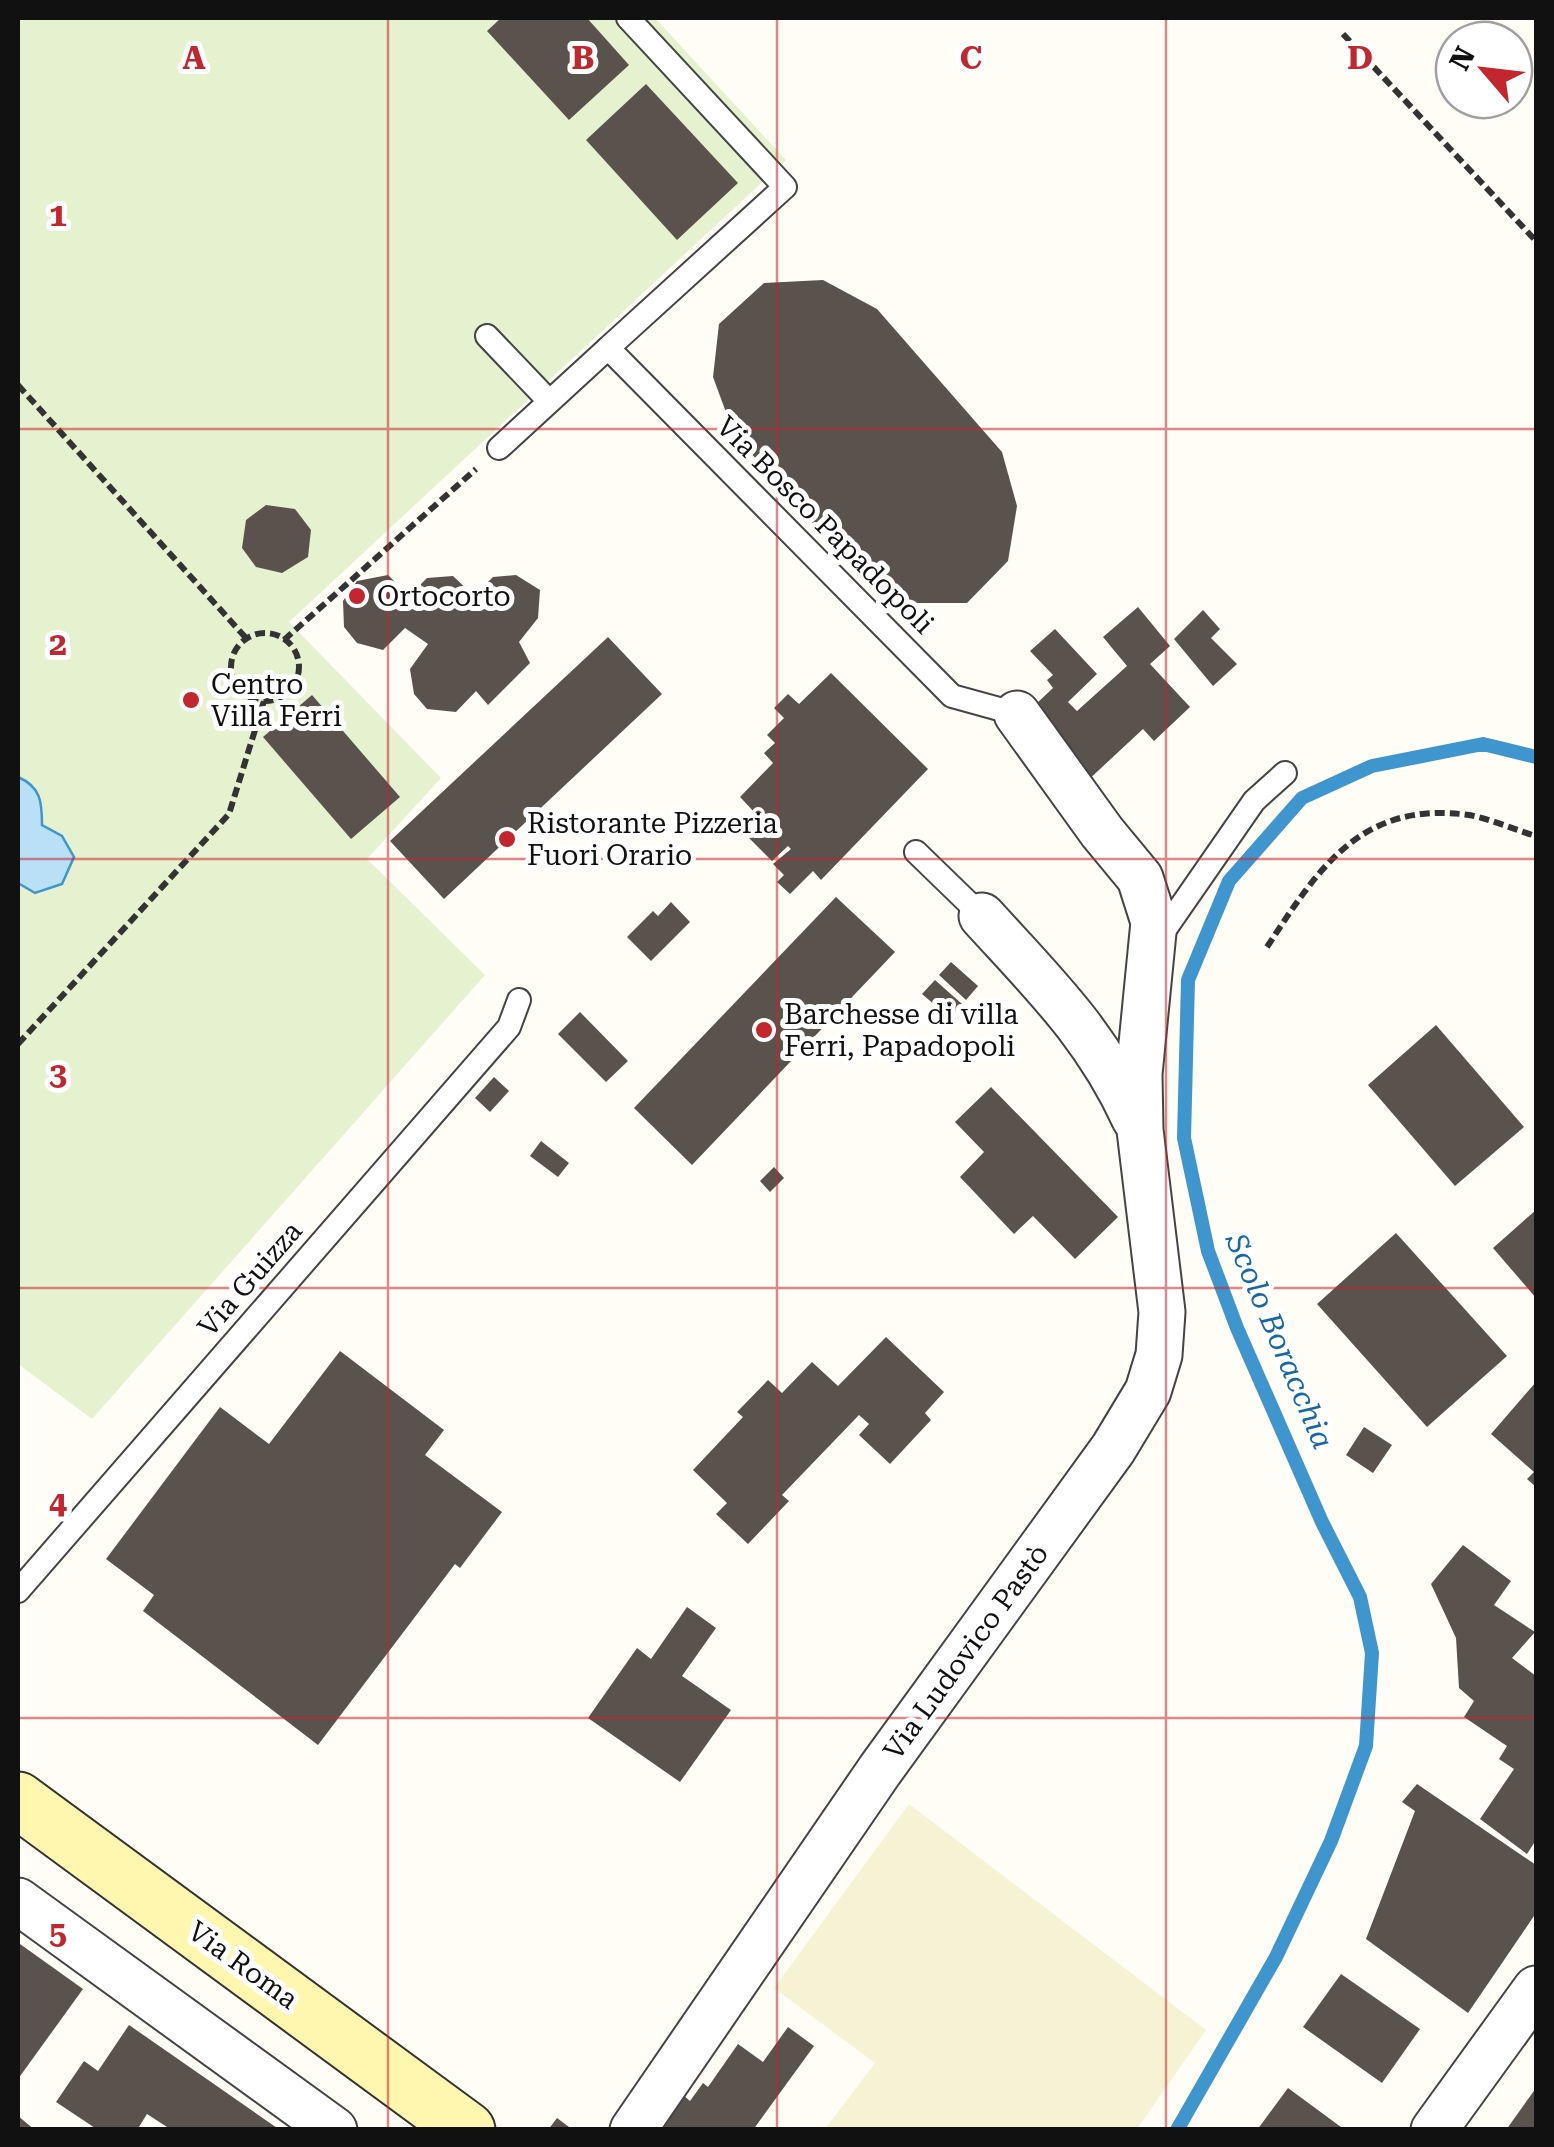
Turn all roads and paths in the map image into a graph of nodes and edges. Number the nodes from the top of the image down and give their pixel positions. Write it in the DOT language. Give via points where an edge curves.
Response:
graph roads {
  1 [pos="628,18"];
  2 [pos="1343,34"];
  3 [pos="1536,241"];
  4 [pos="487,336"];
  5 [pos="608,348"];
  6 [pos="18,385"];
  7 [pos="548,401"];
  8 [pos="500,448"];
  9 [pos="246,638"];
  10 [pos="284,640"];
  11 [pos="264,702"];
  12 [pos="1017,714"];
  13 [pos="1285,773"];
  14 [pos="1536,836"];
  15 [pos="916,852"];
  16 [pos="982,916"];
  17 [pos="1267,947"];
  18 [pos="1151,949"];
  19 [pos="519,1000"];
  20 [pos="18,1044"];
  21 [pos="1140,1130"];
  22 [pos="18,1591"];
  23 [pos="23,1818"];
  24 [pos="18,1901"];
  25 [pos="1536,1988"];
  26 [pos="334,2130"];
  27 [pos="467,2130"];
  28 [pos="633,2130"];
  29 [pos="1434,2130"];
  1 -- 5 [label="lane" via="785,187"];
  2 -- 3 [label="path"];
  4 -- 7 [label="lane"];
  5 -- 7 [label="lane"];
  5 -- 12 [label="lane, Via Bosco Papadopoli" via="952,696"];
  6 -- 9 [label="path"];
  7 -- 8 [label="lane"];
  8 -- 10 [label="path"];
  9 -- 10 [label="path" via="260,633"];
  9 -- 11 [label="path" via="232,661 232,678 250,698"];
  10 -- 11 [label="path" via="296,654 297,678 283,696"];
  11 -- 20 [label="path" via="229,814"];
  12 -- 18 [label="street, Via Ludovico Pastò" via="1140,878 1154,922"];
  13 -- 18 [label="lane" via="1254,801"];
  14 -- 17 [label="path" via="1470,816 1418,816 1369,830 1330,858"];
  15 -- 16 [label="lane"];
  16 -- 21 [label="street, Via Ludovico Pastò" via="1082,1027"];
  18 -- 21 [label="street, Via Ludovico Pastò"];
  19 -- 22 [label="lane, Via Guizza" via="509,1027"];
  21 -- 28 [label="street, Via Ludovico Pastò" via="1162,1312 1148,1391 1114,1449 880,1770"];
  23 -- 27 [label="main road, Via Roma"];
  24 -- 26 [label="street"];
  25 -- 29 [label="street"];
}
